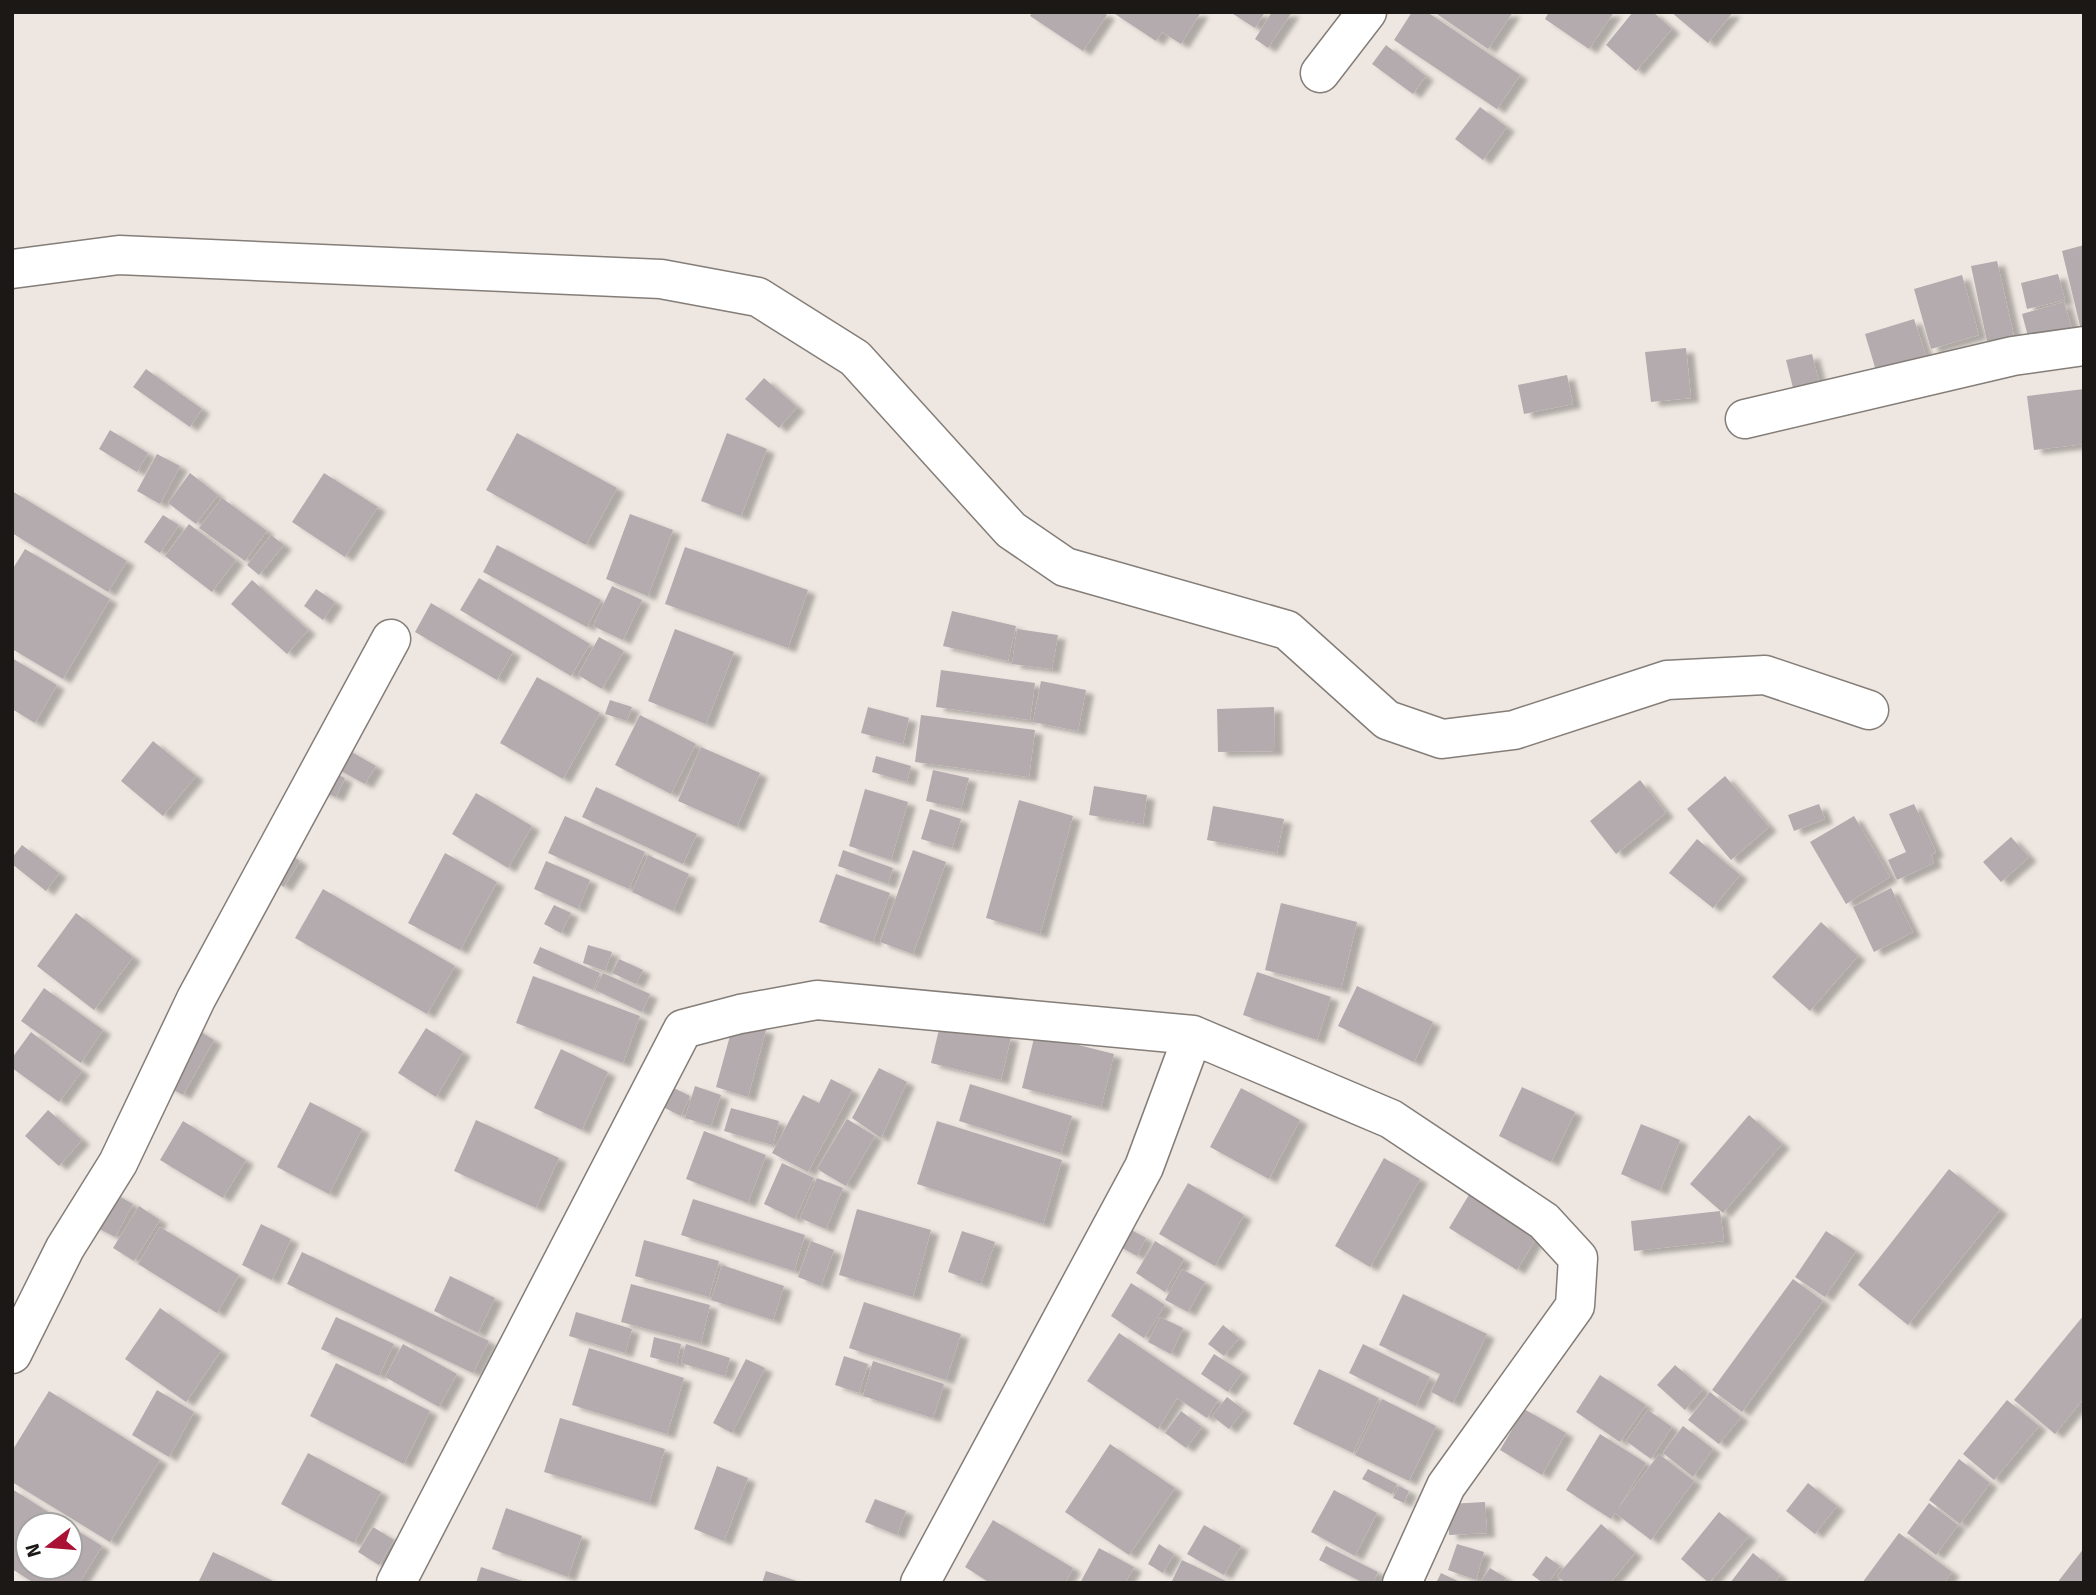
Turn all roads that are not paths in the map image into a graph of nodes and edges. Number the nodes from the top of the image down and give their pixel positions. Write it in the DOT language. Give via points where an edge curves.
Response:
graph roads {
  1 [pos="1367,12"];
  2 [pos="1320,73"];
  3 [pos="12,269"];
  4 [pos="2084,346"];
  5 [pos="1745,419"];
  6 [pos="391,639"];
  7 [pos="1869,710"];
  8 [pos="1193,1035"];
  9 [pos="12,1354"];
  10 [pos="396,1583"];
  11 [pos="920,1583"];
  12 [pos="1402,1583"];
  1 -- 2 [label="street"];
  3 -- 7 [label="street" via="119,255 661,279 758,297 855,358 1011,530 1065,567 1287,630 1387,720 1442,739 1514,730 1667,680 1765,675"];
  4 -- 5 [label="street" via="2013,356"];
  6 -- 9 [label="street" via="196,999 118,1163 65,1248"];
  8 -- 10 [label="street" via="817,1000 683,1029"];
  8 -- 11 [label="street" via="1144,1167"];
  8 -- 12 [label="street" via="1391,1119 1544,1221 1577,1258 1575,1306 1446,1486"];
}
